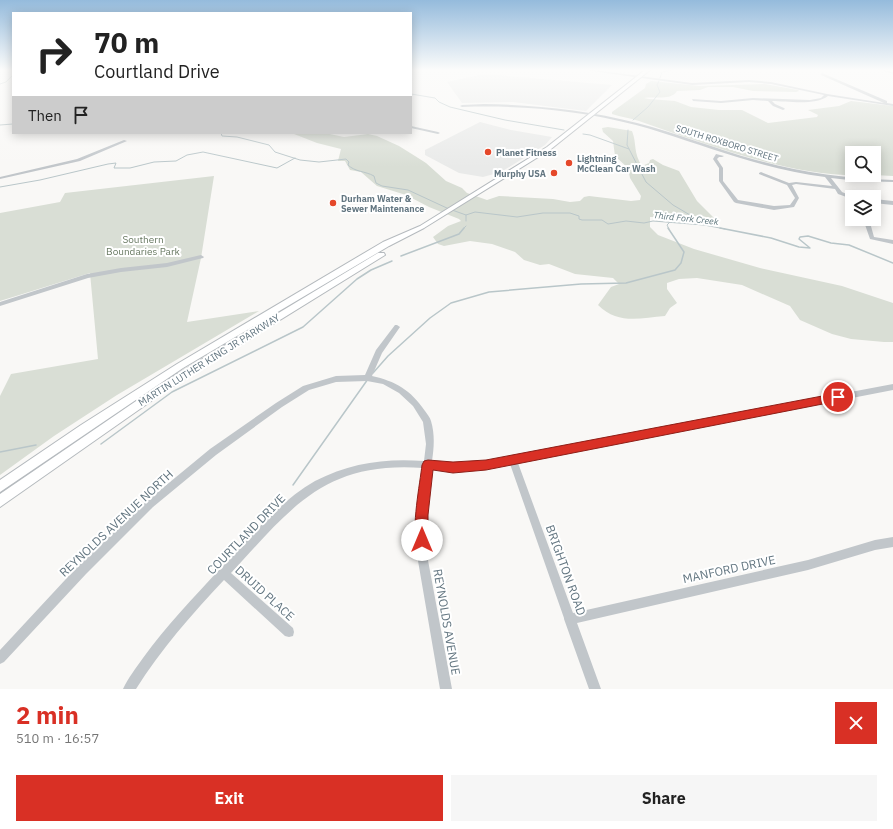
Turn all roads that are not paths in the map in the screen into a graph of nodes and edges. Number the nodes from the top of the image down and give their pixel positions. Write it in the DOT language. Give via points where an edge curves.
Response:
graph roads {
  1 [pos="611,102"];
  2 [pos="771,102"];
  3 [pos="873,102"];
  4 [pos="892,105"];
  5 [pos="463,107"];
  6 [pos="783,109"];
  7 [pos="594,116"];
  8 [pos="412,127"];
  9 [pos="438,133"];
  10 [pos="125,141"];
  11 [pos="722,155"];
  12 [pos="761,173"];
  13 [pos="0,178"];
  14 [pos="828,178"];
  15 [pos="893,181"];
  16 [pos="789,184"];
  17 [pos="893,185"];
  18 [pos="835,188"];
  19 [pos="845,195"];
  20 [pos="881,202"];
  21 [pos="892,203"];
  22 [pos="868,226"];
  23 [pos="422,227"];
  24 [pos="893,242"];
  25 [pos="201,257"];
  26 [pos="0,304"];
  27 [pos="398,327"];
  28 [pos="367,378"];
  29 [pos="893,387"];
  30 [pos="512,460"];
  31 [pos="428,465"];
  32 [pos="0,487"];
  33 [pos="0,501"];
  34 [pos="893,542"];
  35 [pos="224,573"];
  36 [pos="569,619"];
  37 [pos="289,632"];
  38 [pos="0,658"];
  39 [pos="130,689"];
  40 [pos="446,689"];
  41 [pos="594,689"];
  1 -- 7 [label="main road, MARTIN LUTHER KING JR PARKWAY"];
  2 -- 6 [label="street"];
  3 -- 4 [label="street"];
  5 -- 7 [label="street, SOUTH ROXBORO STREET" via="520,108"];
  7 -- 11 [label="street, SOUTH ROXBORO STREET" via="641,128"];
  7 -- 14 [label="street, SOUTH ROXBORO STREET" via="644,126 756,161"];
  7 -- 23 [label="main road, MARTIN LUTHER KING JR PARKWAY" via="551,153"];
  8 -- 9 [label="street"];
  10 -- 13 [label="street" via="78,160"];
  11 -- 14 [label="street, SOUTH ROXBORO STREET" via="776,170"];
  11 -- 16 [label="street" via="717,162 721,181 736,201 774,208 792,206 797,198"];
  12 -- 16 [label="street"];
  14 -- 15 [label="street, SOUTH ROXBORO STREET"];
  14 -- 17 [label="street, SOUTH ROXBORO STREET"];
  14 -- 18 [label="street"];
  16 -- 18 [label="street"];
  18 -- 19 [label="street"];
  20 -- 21 [label="street"];
  22 -- 24 [label="street" via="872,238"];
  23 -- 32 [label="main road, MARTIN LUTHER KING JR PARKWAY" via="386,244 180,366"];
  23 -- 33 [label="main road, MARTIN LUTHER KING JR PARKWAY" via="392,248 164,387"];
  25 -- 26 [label="street" via="167,265 87,276"];
  27 -- 28 [label="street" via="379,352"];
  28 -- 31 [label="street, REYNOLDS AVENUE NORTH" via="385,382 402,391 423,412 430,432"];
  28 -- 38 [label="street, REYNOLDS AVENUE NORTH" via="336,379 306,388 213,452 150,504 77,575"];
  29 -- 30 [label="street, COURTLAND DRIVE"];
  30 -- 31 [label="street, COURTLAND DRIVE" via="471,467"];
  30 -- 36 [label="street, BRIGHTON ROAD"];
  31 -- 35 [label="street, COURTLAND DRIVE" via="374,465 353,470 313,487 280,513"];
  31 -- 40 [label="street, REYNOLDS AVENUE" via="421,525 422,555"];
  34 -- 36 [label="street, MANFORD DRIVE" via="808,565"];
  35 -- 37 [label="street, DRUID PLACE"];
  35 -- 39 [label="street, COURTLAND DRIVE" via="168,634"];
  36 -- 41 [label="street, BRIGHTON ROAD"];
}
